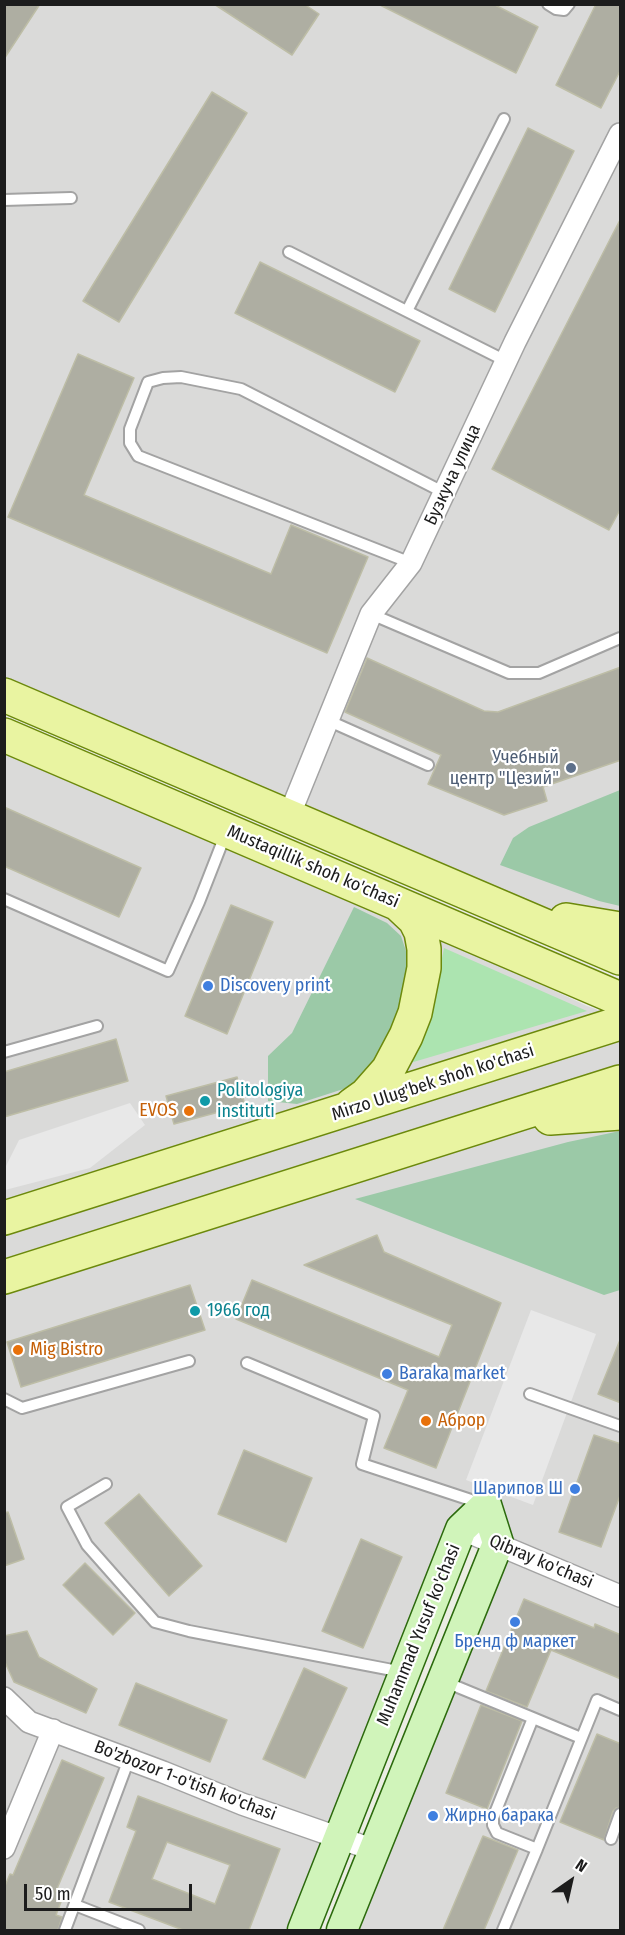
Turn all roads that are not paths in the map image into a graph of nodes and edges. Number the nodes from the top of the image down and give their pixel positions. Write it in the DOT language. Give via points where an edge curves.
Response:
graph roads {
  1 [pos="548,4"];
  2 [pos="569,4"];
  3 [pos="504,119"];
  4 [pos="621,134"];
  5 [pos="71,198"];
  6 [pos="4,200"];
  7 [pos="289,252"];
  8 [pos="407,311"];
  9 [pos="506,361"];
  10 [pos="445,493"];
  11 [pos="411,563"];
  12 [pos="371,614"];
  13 [pos="621,638"];
  14 [pos="4,694"];
  15 [pos="327,720"];
  16 [pos="4,735"];
  17 [pos="428,765"];
  18 [pos="289,816"];
  19 [pos="228,830"];
  20 [pos="4,899"];
  21 [pos="394,901"];
  22 [pos="513,912"];
  23 [pos="621,929"];
  24 [pos="621,957"];
  25 [pos="621,999"];
  26 [pos="621,1023"];
  27 [pos="97,1026"];
  28 [pos="4,1052"];
  29 [pos="621,1082"];
  30 [pos="344,1111"];
  31 [pos="621,1113"];
  32 [pos="494,1122"];
  33 [pos="4,1218"];
  34 [pos="4,1277"];
  35 [pos="189,1361"];
  36 [pos="247,1363"];
  37 [pos="530,1394"];
  38 [pos="4,1399"];
  39 [pos="621,1426"];
  40 [pos="106,1484"];
  41 [pos="486,1505"];
  42 [pos="461,1529"];
  43 [pos="498,1543"];
  44 [pos="621,1596"];
  45 [pos="404,1672"];
  46 [pos="443,1681"];
  47 [pos="4,1698"];
  48 [pos="621,1710"];
  49 [pos="533,1718"];
  50 [pos="53,1730"];
  51 [pos="581,1738"];
  52 [pos="129,1759"];
  53 [pos="621,1814"];
  54 [pos="340,1838"];
  55 [pos="611,1839"];
  56 [pos="4,1848"];
  57 [pos="537,1849"];
  58 [pos="374,1850"];
  59 [pos="75,1905"];
  60 [pos="65,1930"];
  61 [pos="139,1930"];
  62 [pos="303,1930"];
  63 [pos="342,1930"];
  64 [pos="503,1930"];
  1 -- 2 [label="lane" via="564,10"];
  3 -- 8 [label="lane"];
  4 -- 9 [label="street, Бузкуча улица"];
  5 -- 6 [label="lane"];
  7 -- 8 [label="lane"];
  8 -- 9 [label="lane"];
  9 -- 10 [label="street, Бузкуча улица"];
  10 -- 11 [label="street, Бузкуча улица"];
  10 -- 11 [label="lane" via="242,389 181,377 148,382 130,429 130,443 138,456"];
  11 -- 12 [label="street, Бузкуча улица"];
  12 -- 13 [label="lane" via="510,673 539,673"];
  12 -- 15 [label="street, Бузкуча улица"];
  14 -- 18 [label="main road, Mustaqillik shoh ko'chasi"];
  15 -- 17 [label="lane"];
  15 -- 18 [label="street, Бузкуча улица"];
  16 -- 19 [label="main road, Mustaqillik shoh ko'chasi"];
  18 -- 22 [label="main road, Mustaqillik shoh ko'chasi"];
  19 -- 20 [label="lane" via="168,971"];
  19 -- 21 [label="main road, Mustaqillik shoh ko'chasi"];
  21 -- 25 [label="main road, Mustaqillik shoh ko'chasi"];
  21 -- 30 [label="main road" via="416,920 422,932 424,968 415,1013 388,1070 366,1095"];
  22 -- 23 [label="main road"];
  22 -- 24 [label="main road, Mustaqillik shoh ko'chasi"];
  26 -- 30 [label="main road, Mirzo Ulug'bek shoh ko'chasi"];
  27 -- 28 [label="lane"];
  29 -- 32 [label="main road"];
  30 -- 33 [label="main road, Mirzo Ulug'bek shoh ko'chasi"];
  31 -- 32 [label="main road"];
  32 -- 34 [label="main road"];
  35 -- 38 [label="lane" via="22,1408"];
  36 -- 41 [label="lane" via="374,1416 362,1464"];
  37 -- 39 [label="lane"];
  40 -- 45 [label="lane" via="67,1507 87,1545 155,1622"];
  41 -- 42 [label="street, Muhammad Yusuf ko'chasi"];
  41 -- 43 [label="street"];
  42 -- 43 [label="street, Qibray ko'chasi"];
  42 -- 45 [label="street, Muhammad Yusuf ko'chasi"];
  43 -- 44 [label="street, Qibray ko'chasi"];
  43 -- 46 [label="street"];
  45 -- 54 [label="street, Muhammad Yusuf ko'chasi"];
  46 -- 49 [label="lane"];
  46 -- 58 [label="street"];
  47 -- 50 [label="street, Bo'zbozor 1-o'tish ko'chasi" via="29,1722"];
  48 -- 51 [label="lane" via="597,1700"];
  49 -- 51 [label="lane"];
  49 -- 57 [label="lane" via="493,1825 497,1833"];
  50 -- 52 [label="street, Bo'zbozor 1-o'tish ko'chasi"];
  50 -- 56 [label="street"];
  51 -- 57 [label="lane"];
  52 -- 54 [label="street, Bo'zbozor 1-o'tish ko'chasi"];
  52 -- 59 [label="lane"];
  53 -- 55 [label="lane"];
  54 -- 58 [label="street, Bo'zbozor 1-o'tish ko'chasi"];
  54 -- 62 [label="street, Muhammad Yusuf ko'chasi"];
  57 -- 64 [label="lane"];
  58 -- 63 [label="street"];
  59 -- 60 [label="lane"];
  59 -- 61 [label="lane"];
}
